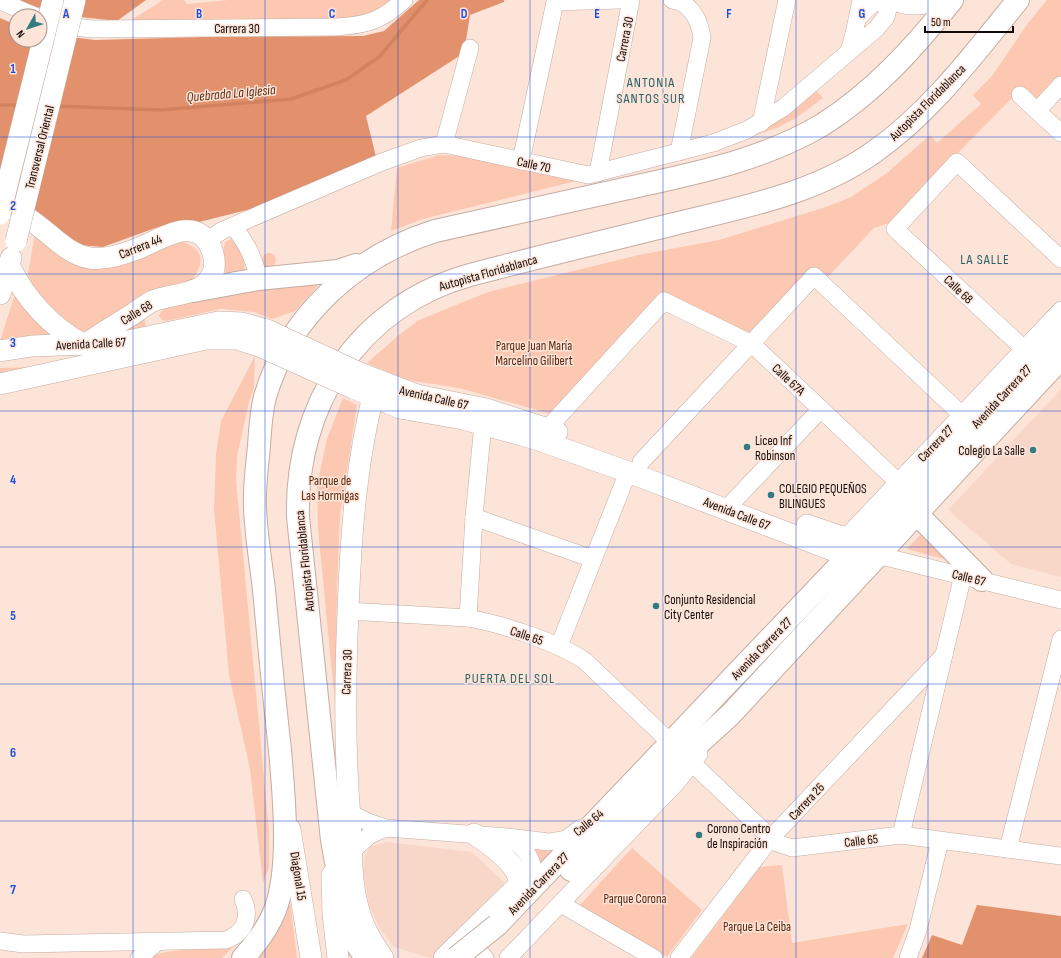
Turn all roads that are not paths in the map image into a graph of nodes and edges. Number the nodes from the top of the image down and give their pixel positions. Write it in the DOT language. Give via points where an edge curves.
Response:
graph roads {
  1 [pos="53,0"];
  2 [pos="75,0"];
  3 [pos="404,0"];
  4 [pos="619,0"];
  5 [pos="631,0"];
  6 [pos="672,0"];
  7 [pos="787,0"];
  8 [pos="860,0"];
  9 [pos="886,0"];
  10 [pos="891,0"];
  11 [pos="943,0"];
  12 [pos="952,0"];
  13 [pos="0,1"];
  14 [pos="1018,1"];
  15 [pos="17,8"];
  16 [pos="858,18"];
  17 [pos="48,20"];
  18 [pos="470,48"];
  19 [pos="849,51"];
  20 [pos="1061,85"];
  21 [pos="1020,95"];
  22 [pos="1037,111"];
  23 [pos="761,123"];
  24 [pos="1061,133"];
  25 [pos="444,144"];
  26 [pos="679,152"];
  27 [pos="521,161"];
  28 [pos="598,173"];
  29 [pos="0,202"];
  30 [pos="0,214"];
  31 [pos="232,226"];
  32 [pos="208,241"];
  33 [pos="1061,259"];
  34 [pos="367,261"];
  35 [pos="9,265"];
  36 [pos="258,279"];
  37 [pos="193,291"];
  38 [pos="0,294"];
  39 [pos="153,301"];
  40 [pos="1061,310"];
  41 [pos="163,332"];
  42 [pos="1061,333"];
  43 [pos="263,338"];
  44 [pos="752,344"];
  45 [pos="84,345"];
  46 [pos="1024,349"];
  47 [pos="0,351"];
  48 [pos="128,355"];
  49 [pos="1061,358"];
  50 [pos="0,364"];
  51 [pos="0,384"];
  52 [pos="367,385"];
  53 [pos="821,409"];
  54 [pos="962,414"];
  55 [pos="483,424"];
  56 [pos="548,428"];
  57 [pos="635,467"];
  58 [pos="898,482"];
  59 [pos="731,504"];
  60 [pos="916,513"];
  61 [pos="474,517"];
  62 [pos="847,543"];
  63 [pos="877,555"];
  64 [pos="593,559"];
  65 [pos="972,578"];
  66 [pos="1061,600"];
  67 [pos="348,611"];
  68 [pos="468,618"];
  69 [pos="1061,639"];
  70 [pos="558,646"];
  71 [pos="944,655"];
  72 [pos="910,691"];
  73 [pos="932,706"];
  74 [pos="730,715"];
  75 [pos="671,742"];
  76 [pos="692,763"];
  77 [pos="284,794"];
  78 [pos="619,797"];
  79 [pos="348,802"];
  80 [pos="386,828"];
  81 [pos="474,834"];
  82 [pos="902,835"];
  83 [pos="507,837"];
  84 [pos="771,838"];
  85 [pos="332,840"];
  86 [pos="940,841"];
  87 [pos="1008,849"];
  88 [pos="352,851"];
  89 [pos="1061,856"];
  90 [pos="532,890"];
  91 [pos="243,899"];
  92 [pos="562,904"];
  93 [pos="343,908"];
  94 [pos="501,930"];
  95 [pos="466,938"];
  96 [pos="0,941"];
  97 [pos="108,942"];
  98 [pos="157,942"];
  99 [pos="375,955"];
  100 [pos="115,958"];
  101 [pos="139,958"];
  102 [pos="243,958"];
  103 [pos="311,958"];
  104 [pos="338,958"];
  105 [pos="397,958"];
  106 [pos="444,958"];
  107 [pos="456,958"];
  108 [pos="479,958"];
  109 [pos="485,958"];
  110 [pos="508,958"];
  111 [pos="654,958"];
  112 [pos="679,958"];
  113 [pos="908,958"];
  1 -- 30 [label="main road, Transversal Oriental, bridge"];
  2 -- 35 [label="main road, Transversal Oriental, bridge"];
  3 -- 17 [label="street, Carrera 30" via="378,20 361,25 336,27 93,29"];
  4 -- 27 [label="street" via="555,2"];
  5 -- 28 [label="street, Carrera 30"];
  6 -- 26 [label="street" via="682,2 691,10 701,28 702,38"];
  7 -- 23 [label="street"];
  8 -- 16 [label="street"];
  9 -- 16 [label="street" via="872,4"];
  10 -- 11 [label="street" via="916,6 930,5"];
  10 -- 19 [label="street, Calle 70" via="882,24"];
  12 -- 34 [label="highway" via="905,56 862,95 821,125 778,146 695,173 435,231 397,245"];
  13 -- 15 [label="street"];
  14 -- 85 [label="highway, Autopista Floridablanca" via="951,81 911,122 878,149 826,180 775,199 455,279 404,303 378,323 350,352 329,382 312,422 304,452 298,499"];
  16 -- 19 [label="street"];
  18 -- 25 [label="street"];
  19 -- 23 [label="street, Calle 70"];
  20 -- 22 [label="street"];
  21 -- 22 [label="street"];
  22 -- 24 [label="street"];
  23 -- 26 [label="street, Calle 70" via="725,139"];
  25 -- 27 [label="street, Calle 70"];
  25 -- 31 [label="street, Calle 70" via="420,148 382,162"];
  26 -- 28 [label="street, Calle 70"];
  27 -- 28 [label="street, Calle 70" via="582,174"];
  29 -- 32 [label="main road, Carrera 44" via="36,224 72,252 91,258 118,255 171,233 196,232"];
  31 -- 32 [label="street, Calle 70"];
  31 -- 36 [label="street" via="248,247"];
  32 -- 37 [label="main road" via="214,255 214,269 211,277"];
  33 -- 46 [label="street, Calle 68" via="957,162 895,229"];
  34 -- 36 [label="highway" via="338,271"];
  34 -- 77 [label="highway" via="323,298 298,329 286,349 268,391 260,428 255,508"];
  35 -- 38 [label="main road, Transversal Oriental"];
  35 -- 45 [label="main road" via="37,309 59,329"];
  36 -- 37 [label="highway"];
  37 -- 39 [label="main road, Calle 68"];
  39 -- 41 [label="main road" via="149,308 150,320 154,327"];
  39 -- 45 [label="main road, Calle 68"];
  40 -- 46 [label="street, Carrera 27"];
  41 -- 43 [label="main road, Avenida Calle 67" via="208,323 228,322 242,323"];
  41 -- 45 [label="main road, Avenida Calle 67" via="119,343"];
  42 -- 62 [label="highway, Avenida Carrera 27"];
  43 -- 48 [label="main road, Avenida Calle 67" via="216,338"];
  43 -- 52 [label="main road, Avenida Calle 67, bridge"];
  44 -- 53 [label="street, Calle 67A"];
  44 -- 54 [label="street" via="814,276"];
  44 -- 56 [label="street, Calle 67A" via="664,301"];
  44 -- 57 [label="street"];
  45 -- 47 [label="main road, Avenida Calle 67" via="28,346"];
  46 -- 54 [label="street, Carrera 27"];
  48 -- 50 [label="main road"];
  48 -- 51 [label="main road, Avenida Calle 67"];
  49 -- 60 [label="highway, Avenida Carrera 27"];
  52 -- 55 [label="main road, Avenida Calle 67" via="408,410"];
  52 -- 56 [label="main road, Avenida Calle 67" via="486,409"];
  52 -- 67 [label="main road, Carrera 30" via="364,434 354,500"];
  53 -- 58 [label="street, Calle 67A"];
  53 -- 59 [label="street"];
  54 -- 58 [label="street, Carrera 27"];
  55 -- 57 [label="main road, Avenida Calle 67"];
  55 -- 61 [label="street"];
  56 -- 57 [label="main road, Avenida Calle 67"];
  57 -- 59 [label="main road, Avenida Calle 67"];
  57 -- 64 [label="street"];
  58 -- 62 [label="street, Carrera 27" via="848,534"];
  59 -- 62 [label="main road, Avenida Calle 67" via="840,553"];
  60 -- 63 [label="highway, Avenida Carrera 27"];
  60 -- 65 [label="highway"];
  61 -- 64 [label="street"];
  61 -- 68 [label="street"];
  62 -- 63 [label="main road, Avenida Calle 67"];
  62 -- 75 [label="highway, Avenida Carrera 27"];
  63 -- 65 [label="street, Calle 67"];
  63 -- 74 [label="highway, Avenida Carrera 27"];
  64 -- 70 [label="street"];
  65 -- 66 [label="street, Calle 67"];
  65 -- 71 [label="street"];
  67 -- 68 [label="street, Calle 65"];
  67 -- 79 [label="main road, Carrera 30" via="345,698"];
  68 -- 70 [label="street, Calle 65" via="488,622"];
  69 -- 87 [label="street"];
  70 -- 75 [label="street, Calle 65" via="585,661"];
  71 -- 72 [label="street, Carrera 26"];
  71 -- 73 [label="street"];
  72 -- 73 [label="street" via="923,696"];
  72 -- 84 [label="street, Carrera 26"];
  73 -- 82 [label="street"];
  74 -- 76 [label="street, Avenida Carrera 27"];
  74 -- 94 [label="highway, Avenida Carrera 27"];
  75 -- 78 [label="highway, Avenida Carrera 27"];
  76 -- 84 [label="street, Calle 65"];
  76 -- 92 [label="street, Avenida Carrera 27"];
  77 -- 102 [label="highway" via="284,859 280,896 265,931"];
  77 -- 103 [label="main road, Diagonal 15"];
  78 -- 83 [label="street, Calle 64" via="566,839 549,842"];
  78 -- 90 [label="highway, Avenida Carrera 27"];
  79 -- 80 [label="street, Calle 64" via="362,820"];
  79 -- 88 [label="main road, Carrera 30"];
  79 -- 93 [label="highway"];
  80 -- 81 [label="street, Calle 64"];
  80 -- 88 [label="street, Calle 64" via="370,835"];
  81 -- 83 [label="street, Calle 64"];
  81 -- 95 [label="main road" via="492,846 512,865 520,880 516,889"];
  82 -- 84 [label="street, Calle 65" via="792,848"];
  82 -- 86 [label="street, Calle 65"];
  83 -- 90 [label="street, Calle 64" via="525,849 531,858 534,869"];
  84 -- 112 [label="street, Carrera 26"];
  85 -- 93 [label="highway, Autopista Floridablanca"];
  85 -- 104 [label="main road" via="332,898"];
  86 -- 87 [label="street, Calle 65"];
  86 -- 113 [label="street" via="918,930"];
  87 -- 89 [label="street, Calle 65"];
  88 -- 99 [label="main road, Carrera 30" via="357,906"];
  90 -- 94 [label="highway, Avenida Carrera 27"];
  91 -- 98 [label="street" via="246,909 244,924 239,934 234,937 218,941"];
  92 -- 110 [label="street, Avenida Carrera 27"];
  92 -- 111 [label="street"];
  93 -- 99 [label="highway" via="354,939"];
  94 -- 107 [label="highway, Avenida Carrera 27, bridge"];
  94 -- 108 [label="highway, Avenida Carrera 27"];
  95 -- 106 [label="main road"];
  95 -- 109 [label="street"];
  96 -- 97 [label="street" via="23,944"];
  97 -- 98 [label="street"];
  97 -- 100 [label="street"];
  98 -- 101 [label="street"];
  99 -- 105 [label="main road"];
}
